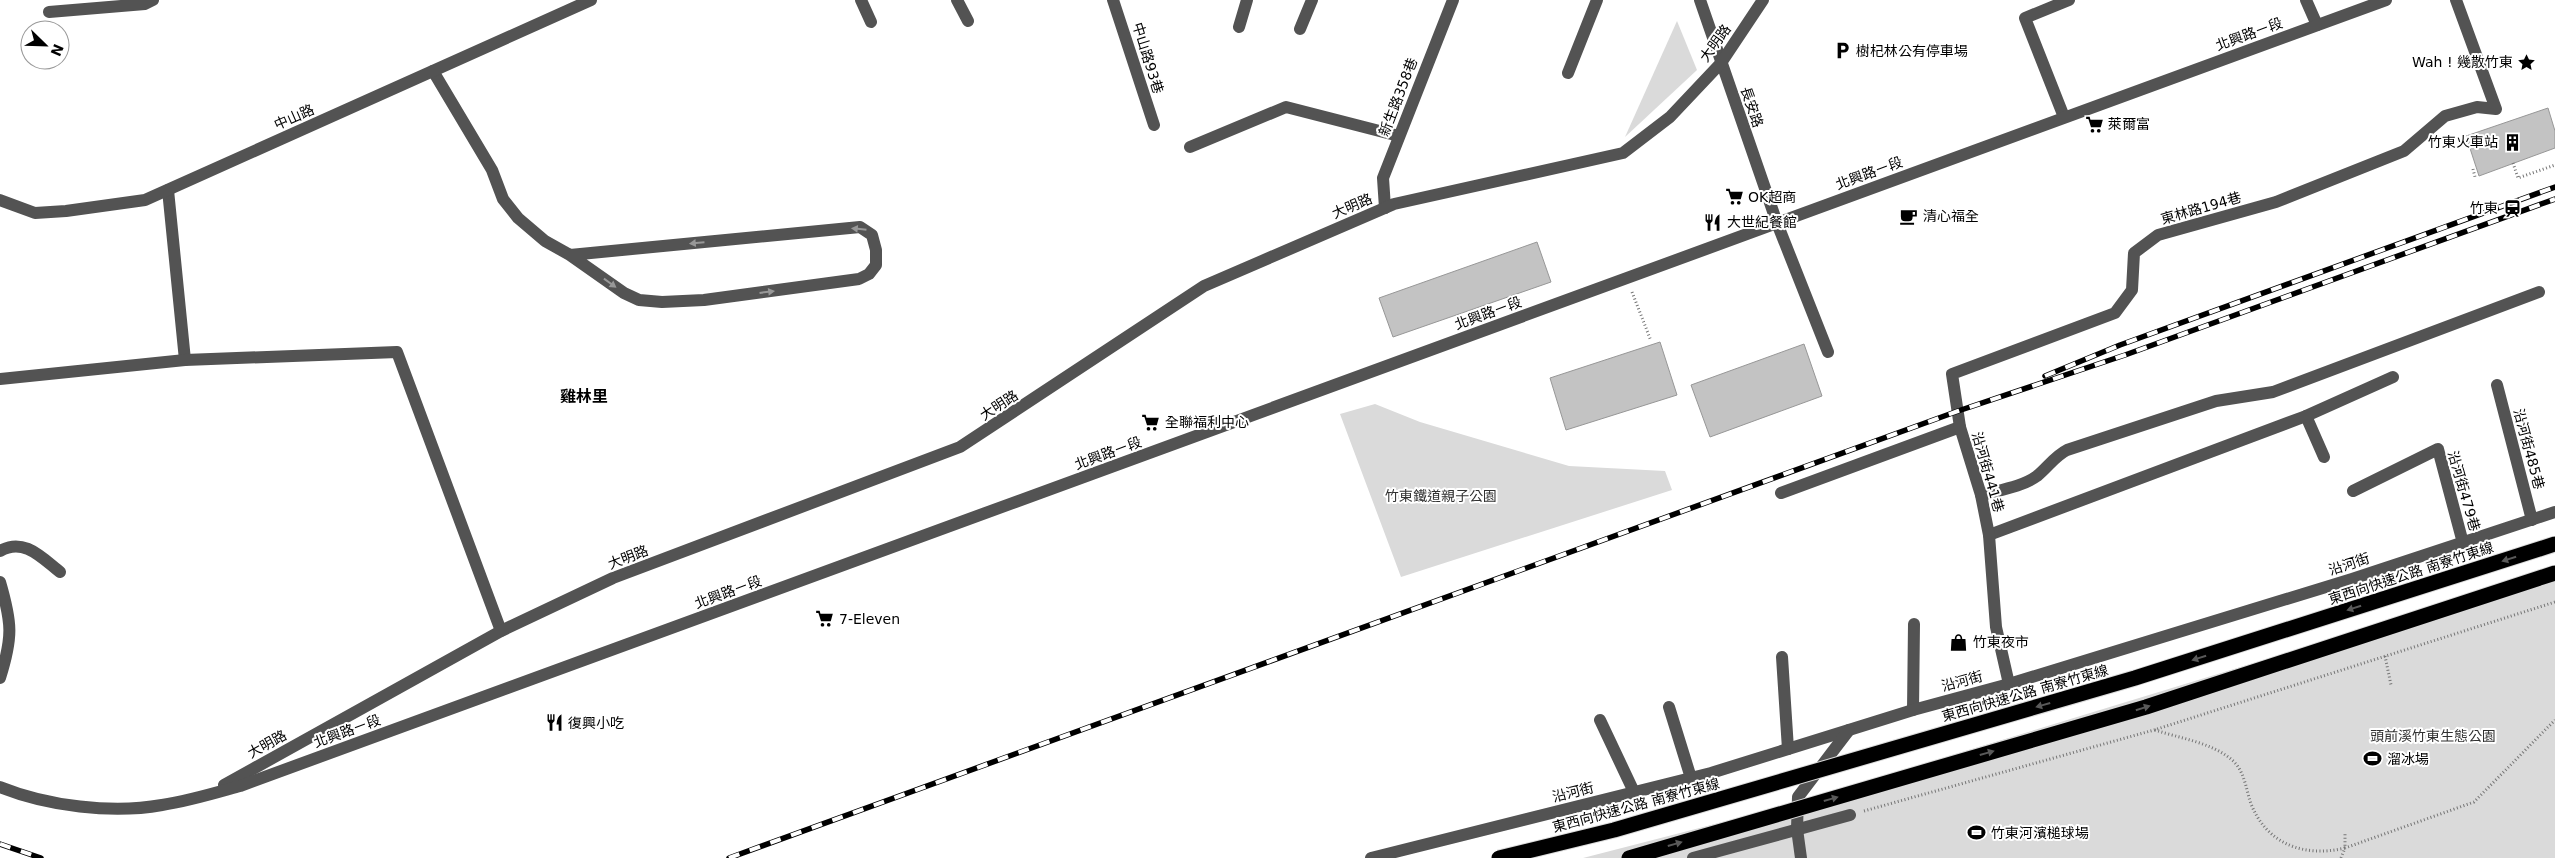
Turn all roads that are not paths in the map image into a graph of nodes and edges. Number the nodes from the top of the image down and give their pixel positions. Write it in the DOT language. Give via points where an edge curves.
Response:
graph roads {
  1 [pos="153,0"];
  2 [pos="591,0"];
  3 [pos="861,0"];
  4 [pos="957,0"];
  5 [pos="1113,0"];
  6 [pos="1247,0"];
  7 [pos="1312,0"];
  8 [pos="1453,0"];
  9 [pos="1597,0"];
  10 [pos="1700,0"];
  11 [pos="1763,0"];
  12 [pos="2069,0"];
  13 [pos="2306,0"];
  14 [pos="2386,0"];
  15 [pos="2456,0"];
  16 [pos="49,12"];
  17 [pos="968,21"];
  18 [pos="871,22"];
  19 [pos="2317,25"];
  20 [pos="1238,27"];
  21 [pos="1300,29"];
  22 [pos="1721,63"];
  23 [pos="433,71"];
  24 [pos="1568,73"];
  25 [pos="2064,117"];
  26 [pos="1154,126"];
  27 [pos="1399,136"];
  28 [pos="1190,147"];
  29 [pos="168,190"];
  30 [pos="0,200"];
  31 [pos="1385,208"];
  32 [pos="1777,223"];
  33 [pos="570,255"];
  34 [pos="2539,292"];
  35 [pos="1828,352"];
  36 [pos="186,360"];
  37 [pos="2393,377"];
  38 [pos="0,380"];
  39 [pos="2496,385"];
  40 [pos="2306,416"];
  41 [pos="1960,427"];
  42 [pos="2324,457"];
  43 [pos="2354,491"];
  44 [pos="1781,493"];
  45 [pos="1981,495"];
  46 [pos="2555,512"];
  47 [pos="2532,520"];
  48 [pos="1990,535"];
  49 [pos="2463,543"];
  50 [pos="2555,544"];
  51 [pos="0,551"];
  52 [pos="60,572"];
  53 [pos="2555,573"];
  54 [pos="0,582"];
  55 [pos="1914,624"];
  56 [pos="501,630"];
  57 [pos="1782,657"];
  58 [pos="0,678"];
  59 [pos="2009,684"];
  60 [pos="1669,707"];
  61 [pos="1913,710"];
  62 [pos="1600,720"];
  63 [pos="1849,730"];
  64 [pos="1788,749"];
  65 [pos="1691,778"];
  66 [pos="0,787"];
  67 [pos="1634,792"];
  68 [pos="206,795"];
  69 [pos="1850,815"];
  70 [pos="1797,829"];
  71 [pos="1371,858"];
  72 [pos="1499,858"];
  73 [pos="1629,858"];
  74 [pos="1693,858"];
  75 [pos="1800,858"];
  1 -- 16 [label="street" via="145,4"];
  2 -- 23 [label="street, 中山路"];
  3 -- 18 [label="street"];
  4 -- 17 [label="street"];
  5 -- 26 [label="street, 中山路93巷"];
  6 -- 20 [label="street"];
  7 -- 21 [label="street"];
  8 -- 27 [label="street, 新生路358巷"];
  9 -- 24 [label="street"];
  10 -- 22 [label="street, 長安路"];
  11 -- 22 [label="street, 大明路"];
  12 -- 25 [label="street" via="2025,18"];
  13 -- 19 [label="street"];
  14 -- 19 [label="street, 北興路ㄧ段"];
  15 -- 41 [label="street, 東林路194巷" via="2496,109 2477,106 2445,116 2404,151 2276,202 2158,235 2134,252 2132,290 2115,312 1952,374"];
  19 -- 25 [label="street, 北興路ㄧ段"];
  22 -- 31 [label="street, 大明路" via="1670,117 1623,153"];
  22 -- 32 [label="street, 長安路"];
  23 -- 29 [label="street, 中山路"];
  23 -- 33 [label="street" via="492,170 503,199 518,218 545,242"];
  25 -- 32 [label="street, 北興路ㄧ段"];
  27 -- 28 [label="street" via="1286,107"];
  27 -- 31 [label="street, 新生路358巷" via="1383,178"];
  29 -- 30 [label="street, 中山路" via="145,200 59,211 35,212"];
  29 -- 36 [label="street"];
  31 -- 56 [label="street, 大明路" via="1204,286 960,447 612,578"];
  32 -- 35 [label="street, 長安路"];
  32 -- 68 [label="street, 北興路ㄧ段" via="250,782"];
  33 -- 33 [label="street, one-way" via="624,293 639,300 662,302 704,300 859,279 876,265 872,234 860,227"];
  34 -- 45 [label="street" via="2272,392 2216,401 2067,450 2023,483"];
  36 -- 38 [label="street"];
  36 -- 56 [label="street" via="397,352"];
  37 -- 40 [label="street"];
  39 -- 47 [label="street, 沿河街485巷"];
  40 -- 42 [label="street"];
  40 -- 48 [label="street"];
  41 -- 44 [label="street, 沿河街441巷"];
  41 -- 45 [label="street, 沿河街441巷"];
  43 -- 49 [label="street, 沿河街479巷" via="2438,449"];
  45 -- 48 [label="street, 沿河街441巷"];
  46 -- 47 [label="street, 沿河街"];
  47 -- 49 [label="street, 沿河街"];
  48 -- 59 [label="street, 沿河街441巷" via="1996,626"];
  49 -- 59 [label="street, 沿河街"];
  50 -- 72 [label="highway, 東西向快速公路 南寮竹東線, one-way, bridge" via="2135,678 1614,830"];
  51 -- 52 [label="street" via="12,546 25,546"];
  73 -- 53 [label="highway, one-way, bridge" via="2146,707"];
  54 -- 58 [label="street" via="10,617 10,637"];
  55 -- 61 [label="street"];
  56 -- 68 [label="street, 大明路"];
  57 -- 64 [label="street"];
  59 -- 61 [label="street, 沿河街"];
  60 -- 65 [label="street"];
  61 -- 63 [label="street, 沿河街"];
  62 -- 67 [label="street"];
  63 -- 64 [label="street, 沿河街"];
  63 -- 70 [label="street" via="1798,797"];
  64 -- 65 [label="street, 沿河街"];
  65 -- 67 [label="street, 沿河街"];
  66 -- 68 [label="street, 北興路ㄧ段" via="62,804 112,809 161,806"];
  67 -- 71 [label="street, 沿河街"];
  69 -- 70 [label="street"];
  70 -- 74 [label="street"];
  70 -- 75 [label="street"];
}
